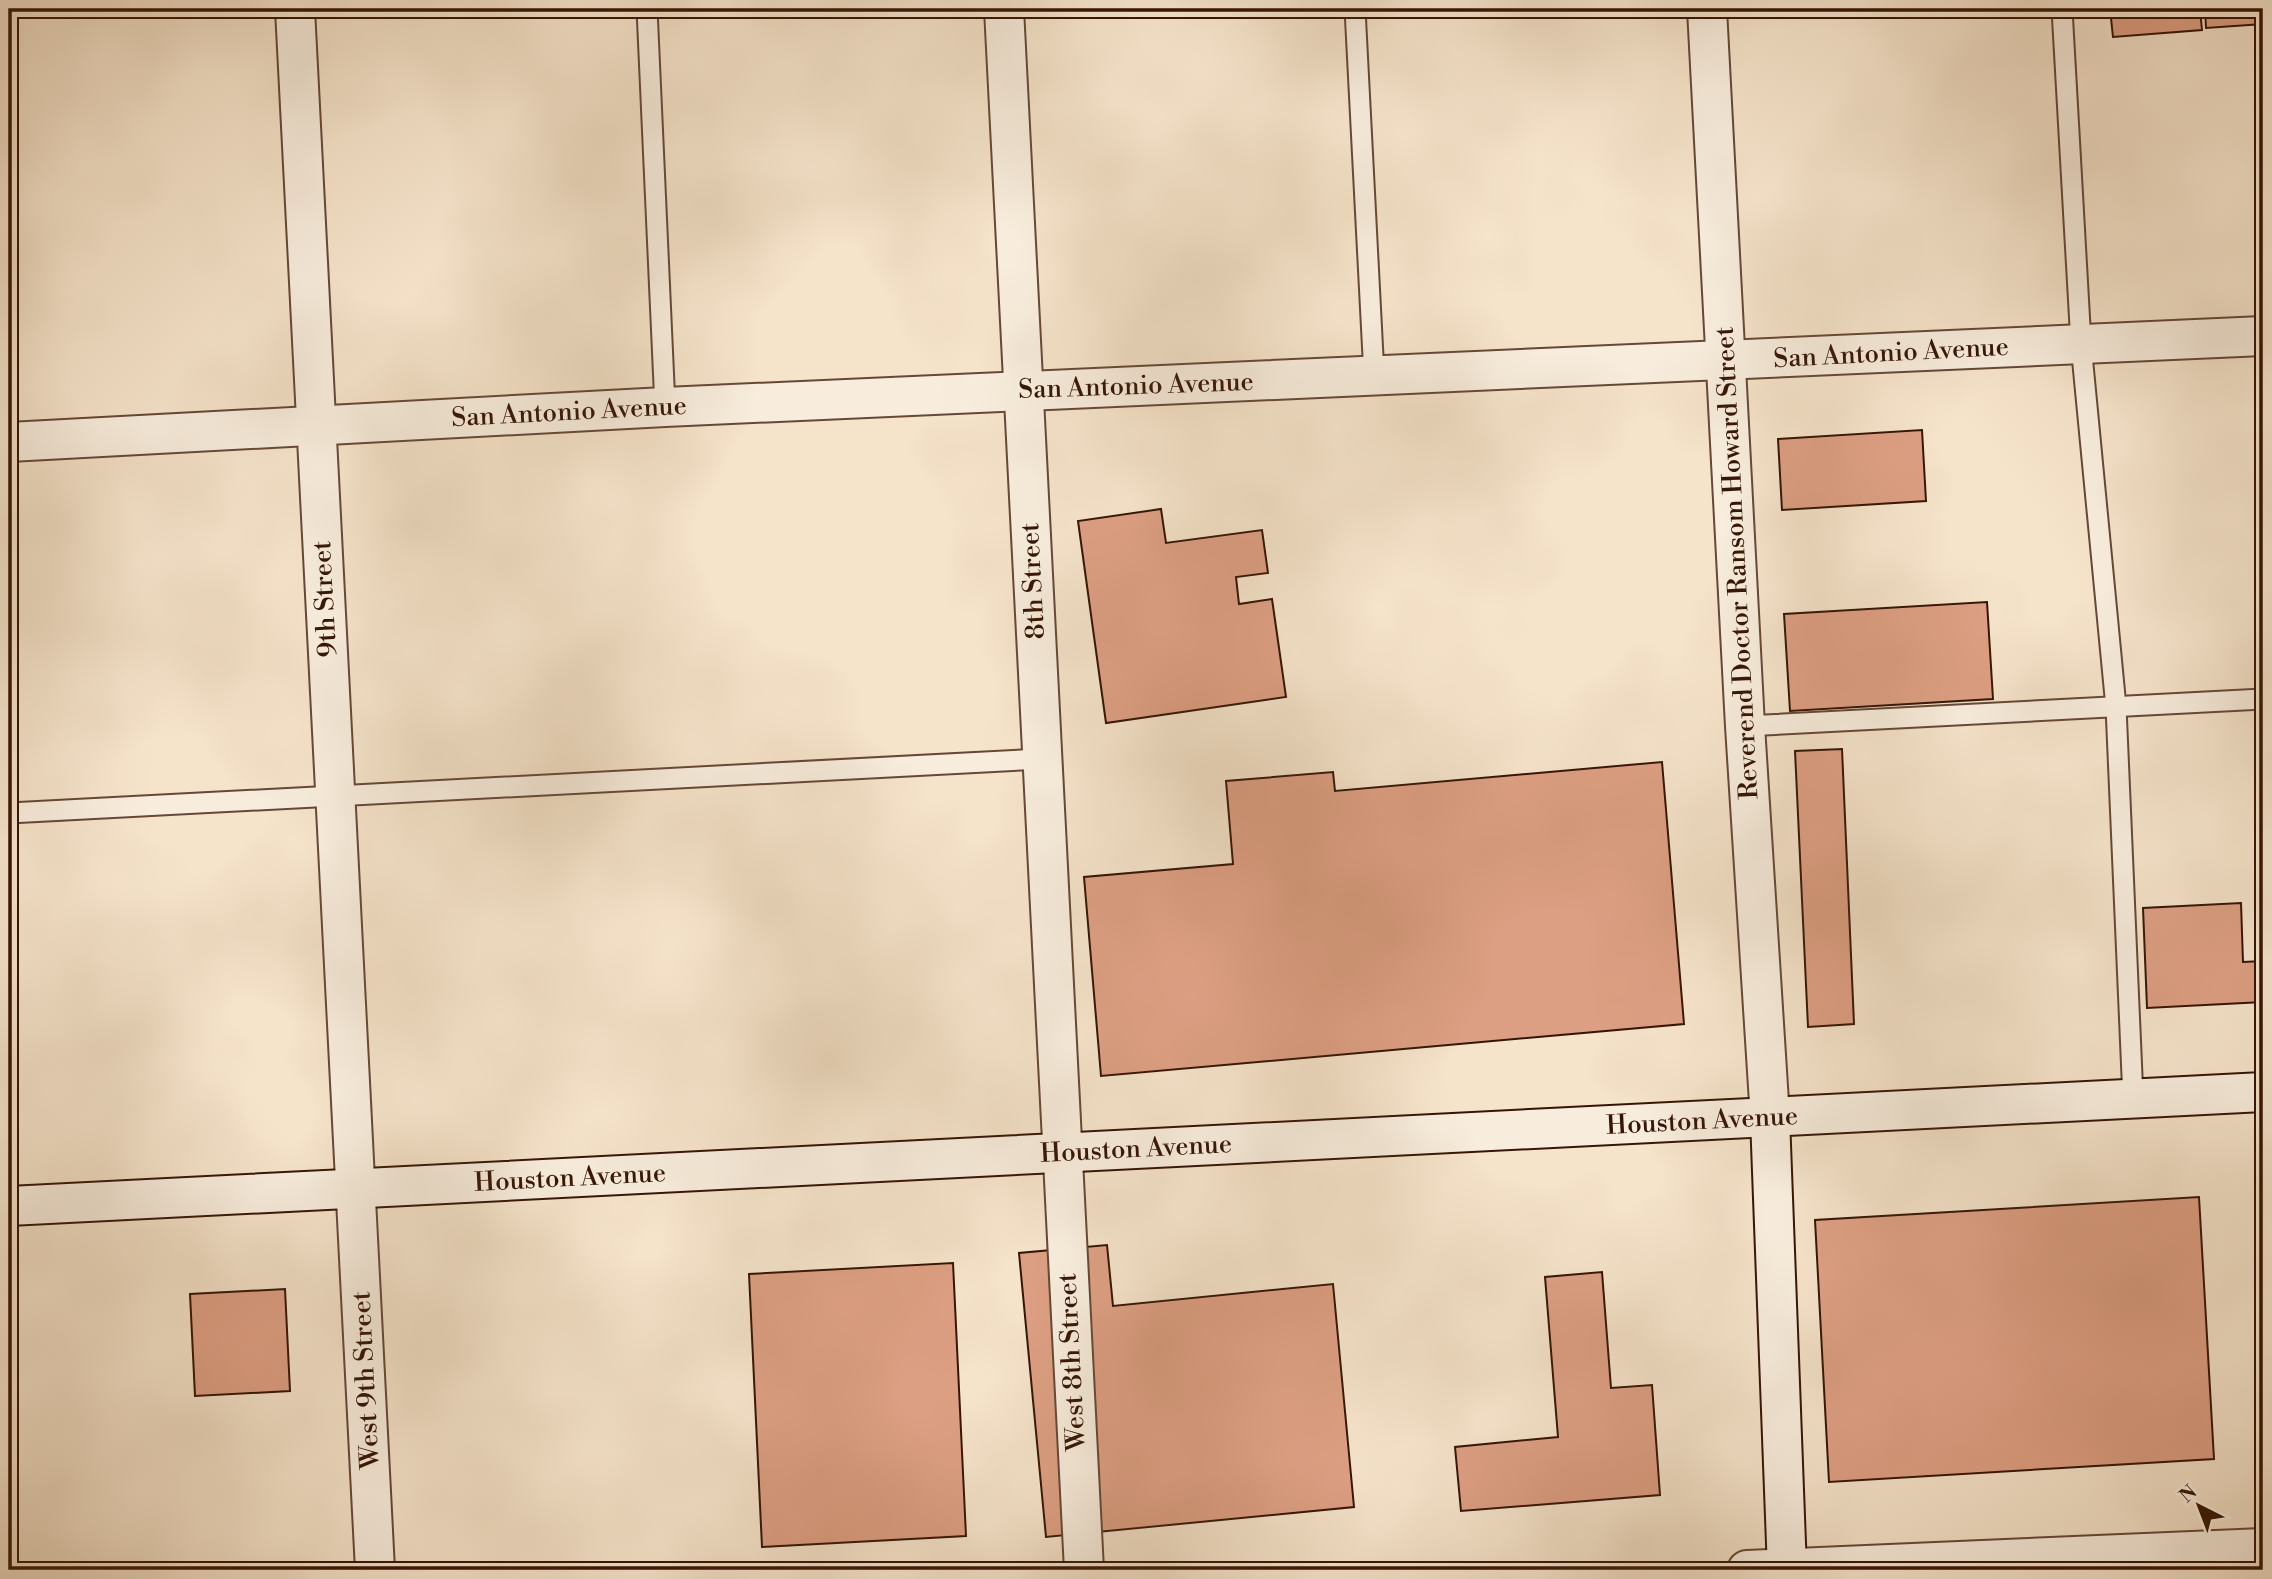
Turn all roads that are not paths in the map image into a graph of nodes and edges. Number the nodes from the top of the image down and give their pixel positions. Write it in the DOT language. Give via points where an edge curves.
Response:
graph roads {
  1 [pos="295,9"];
  2 [pos="647,9"];
  3 [pos="1004,9"];
  4 [pos="1355,9"];
  5 [pos="1707,9"];
  6 [pos="2062,9"];
  7 [pos="2263,336"];
  8 [pos="2081,344"];
  9 [pos="1726,361"];
  10 [pos="1374,376"];
  11 [pos="1024,390"];
  12 [pos="665,407"];
  13 [pos="316,425"];
  14 [pos="9,442"];
  15 [pos="2263,699"];
  16 [pos="2116,707"];
  17 [pos="1745,726"];
  18 [pos="1042,759"];
  19 [pos="336,796"];
  20 [pos="9,813"];
  21 [pos="2263,1092"];
  22 [pos="2133,1098"];
  23 [pos="1770,1118"];
  24 [pos="1061,1153"];
  25 [pos="357,1189"];
  26 [pos="9,1206"];
  27 [pos="2263,1548"];
  28 [pos="1787,1569"];
  29 [pos="375,1570"];
  30 [pos="1084,1570"];
  31 [pos="1747,1570"];
  1 -- 13 [label="street, 9th Street"];
  2 -- 12 [label="lane"];
  3 -- 11 [label="street, 8th Street"];
  4 -- 10 [label="lane"];
  5 -- 9 [label="street, Reverend Doctor Ransom Howard Street"];
  6 -- 8 [label="lane"];
  7 -- 8 [label="street, San Antonio Avenue"];
  8 -- 9 [label="street, San Antonio Avenue"];
  8 -- 16 [label="lane"];
  9 -- 10 [label="street, San Antonio Avenue"];
  9 -- 17 [label="street, Reverend Doctor Ransom Howard Street"];
  10 -- 11 [label="street, San Antonio Avenue"];
  11 -- 12 [label="street, San Antonio Avenue"];
  11 -- 18 [label="street, 8th Street"];
  12 -- 13 [label="street, San Antonio Avenue"];
  13 -- 14 [label="street, San Antonio Avenue"];
  13 -- 19 [label="street, 9th Street"];
  15 -- 16 [label="lane"];
  16 -- 17 [label="lane"];
  16 -- 22 [label="lane"];
  17 -- 23 [label="street, Reverend Doctor Ransom Howard Street"];
  18 -- 19 [label="lane"];
  18 -- 24 [label="street, 8th Street"];
  19 -- 20 [label="lane"];
  19 -- 25 [label="street, 9th Street"];
  21 -- 22 [label="street, Houston Avenue"];
  22 -- 23 [label="street, Houston Avenue"];
  23 -- 24 [label="street, Houston Avenue"];
  23 -- 28 [label="street, Reverend Doctor Ransom Howard Street"];
  24 -- 25 [label="street, Houston Avenue"];
  24 -- 30 [label="street, West 8th Street"];
  25 -- 26 [label="street, Houston Avenue"];
  25 -- 29 [label="street, West 9th Street"];
  27 -- 28 [label="street"];
  28 -- 31 [label="street"];
}
